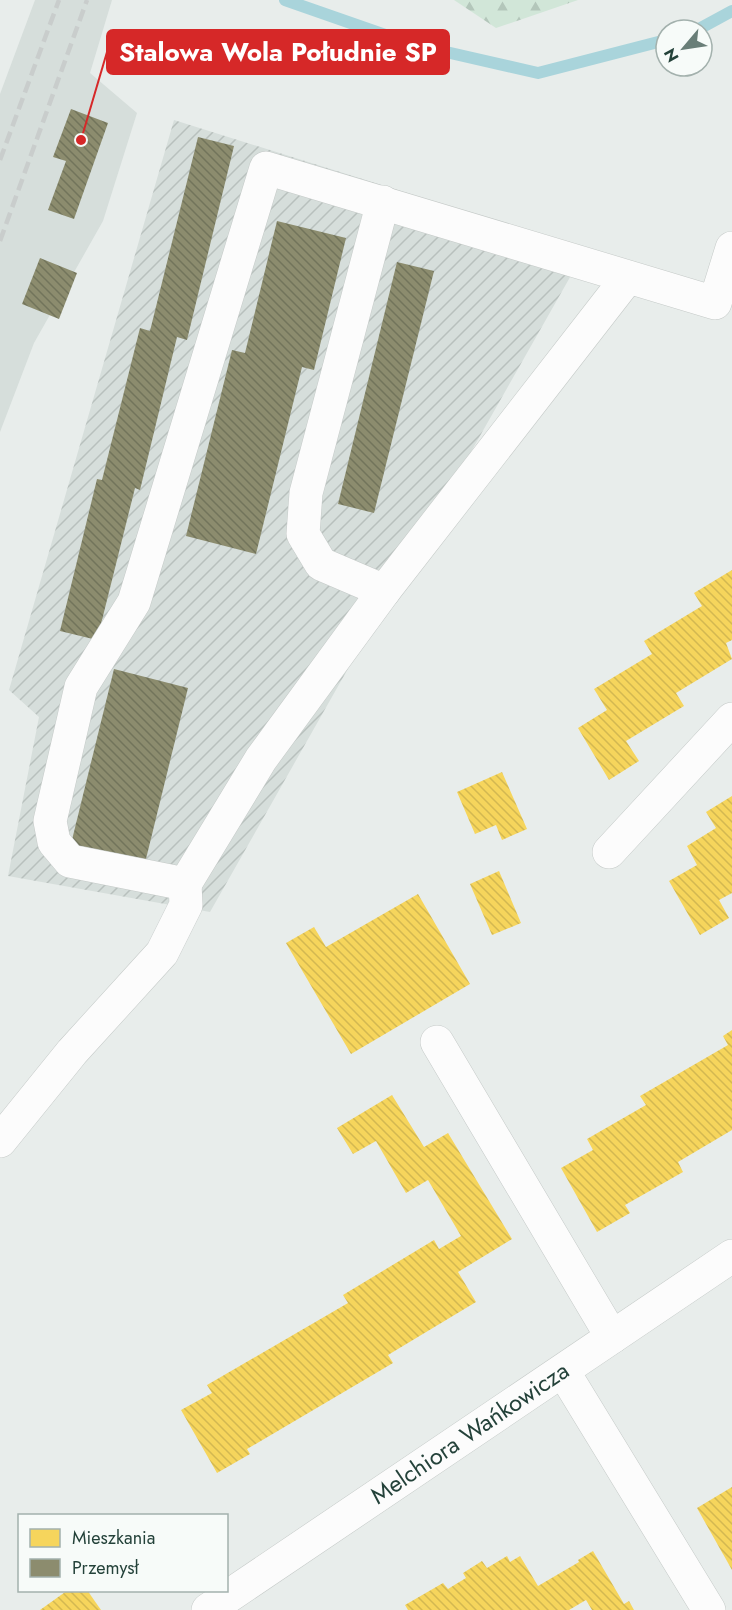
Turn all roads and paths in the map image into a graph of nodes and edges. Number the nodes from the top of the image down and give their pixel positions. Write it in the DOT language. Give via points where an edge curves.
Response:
graph roads {
  1 [pos="383,202"];
  2 [pos="732,248"];
  3 [pos="628,277"];
  4 [pos="384,591"];
  5 [pos="732,718"];
  6 [pos="609,852"];
  7 [pos="185,884"];
  8 [pos="437,1042"];
  9 [pos="0,1141"];
  10 [pos="732,1256"];
  11 [pos="612,1337"];
  12 [pos="563,1371"];
  13 [pos="211,1609"];
  14 [pos="710,1610"];
  1 -- 3 [label="street"];
  1 -- 4 [label="street" via="306,493 303,534 321,564"];
  1 -- 7 [label="street" via="266,168 134,602 81,687 50,821 54,842 70,861"];
  2 -- 3 [label="street" via="715,303"];
  3 -- 4 [label="street"];
  4 -- 7 [label="street" via="261,759"];
  5 -- 6 [label="street"];
  7 -- 9 [label="street" via="186,905 162,953 72,1052"];
  8 -- 11 [label="street"];
  10 -- 11 [label="street, Melchiora Wańkowicza"];
  11 -- 12 [label="street, Melchiora Wańkowicza"];
  12 -- 13 [label="street, Melchiora Wańkowicza"];
  12 -- 14 [label="street"];
}
